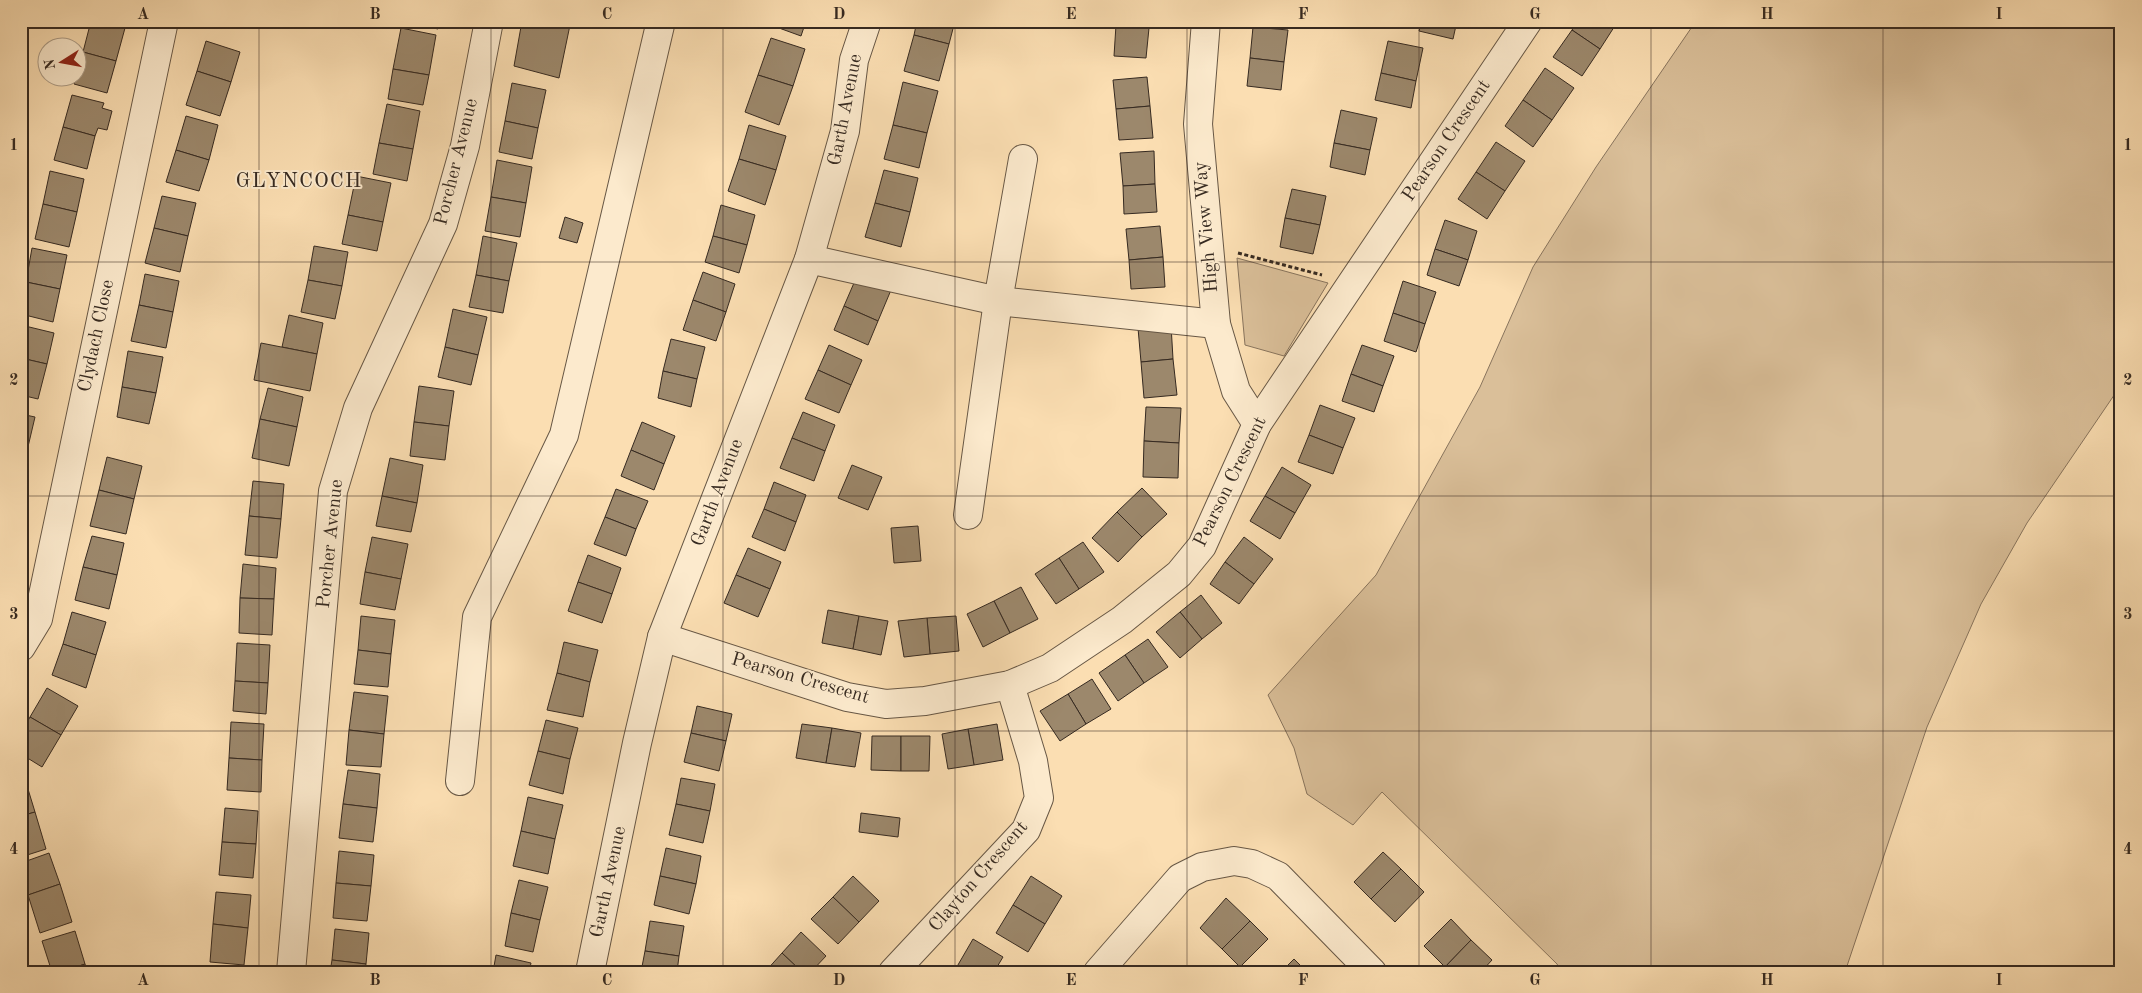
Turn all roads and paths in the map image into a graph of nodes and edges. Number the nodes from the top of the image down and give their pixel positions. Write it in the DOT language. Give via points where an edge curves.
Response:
graph roads {
  1 [pos="164,21"];
  2 [pos="489,21"];
  3 [pos="661,21"];
  4 [pos="867,21"];
  5 [pos="1206,21"];
  6 [pos="1528,21"];
  7 [pos="1023,159"];
  8 [pos="1209,245"];
  9 [pos="809,259"];
  10 [pos="1352,283"];
  11 [pos="998,301"];
  12 [pos="1216,324"];
  13 [pos="1257,424"];
  14 [pos="968,515"];
  15 [pos="662,638"];
  16 [pos="21,647"];
  17 [pos="1010,685"];
  18 [pos="460,781"];
  19 [pos="292,972"];
  20 [pos="590,972"];
  21 [pos="893,972"];
  22 [pos="1098,972"];
  23 [pos="1372,972"];
  1 -- 16 [label="street, Clydach Close" via="38,619"];
  2 -- 19 [label="street, Porcher Avenue" via="465,146 443,224 358,408 333,491"];
  3 -- 18 [label="street" via="564,435 477,617"];
  4 -- 9 [label="street, Garth Avenue" via="854,60 845,131"];
  5 -- 8 [label="street, High View Way" via="1198,124"];
  6 -- 10 [label="street, Pearson Crescent"];
  7 -- 11 [label="street"];
  8 -- 10 [label="path"];
  8 -- 12 [label="street, High View Way"];
  9 -- 11 [label="street"];
  9 -- 15 [label="street, Garth Avenue"];
  10 -- 13 [label="street, Pearson Crescent"];
  11 -- 12 [label="street"];
  11 -- 14 [label="street"];
  12 -- 13 [label="street, High View Way" via="1236,391"];
  13 -- 17 [label="street, Pearson Crescent" via="1202,546 1179,574 1122,620 1050,668"];
  15 -- 17 [label="street, Pearson Crescent" via="847,696 886,704 926,701"];
  15 -- 20 [label="street, Garth Avenue" via="637,742"];
  17 -- 21 [label="street, Clayton Crescent" via="1035,770 1039,798 1033,814 1026,830"];
  22 -- 23 [label="street" via="1180,878 1202,867 1234,861 1252,864 1278,876"];
}
